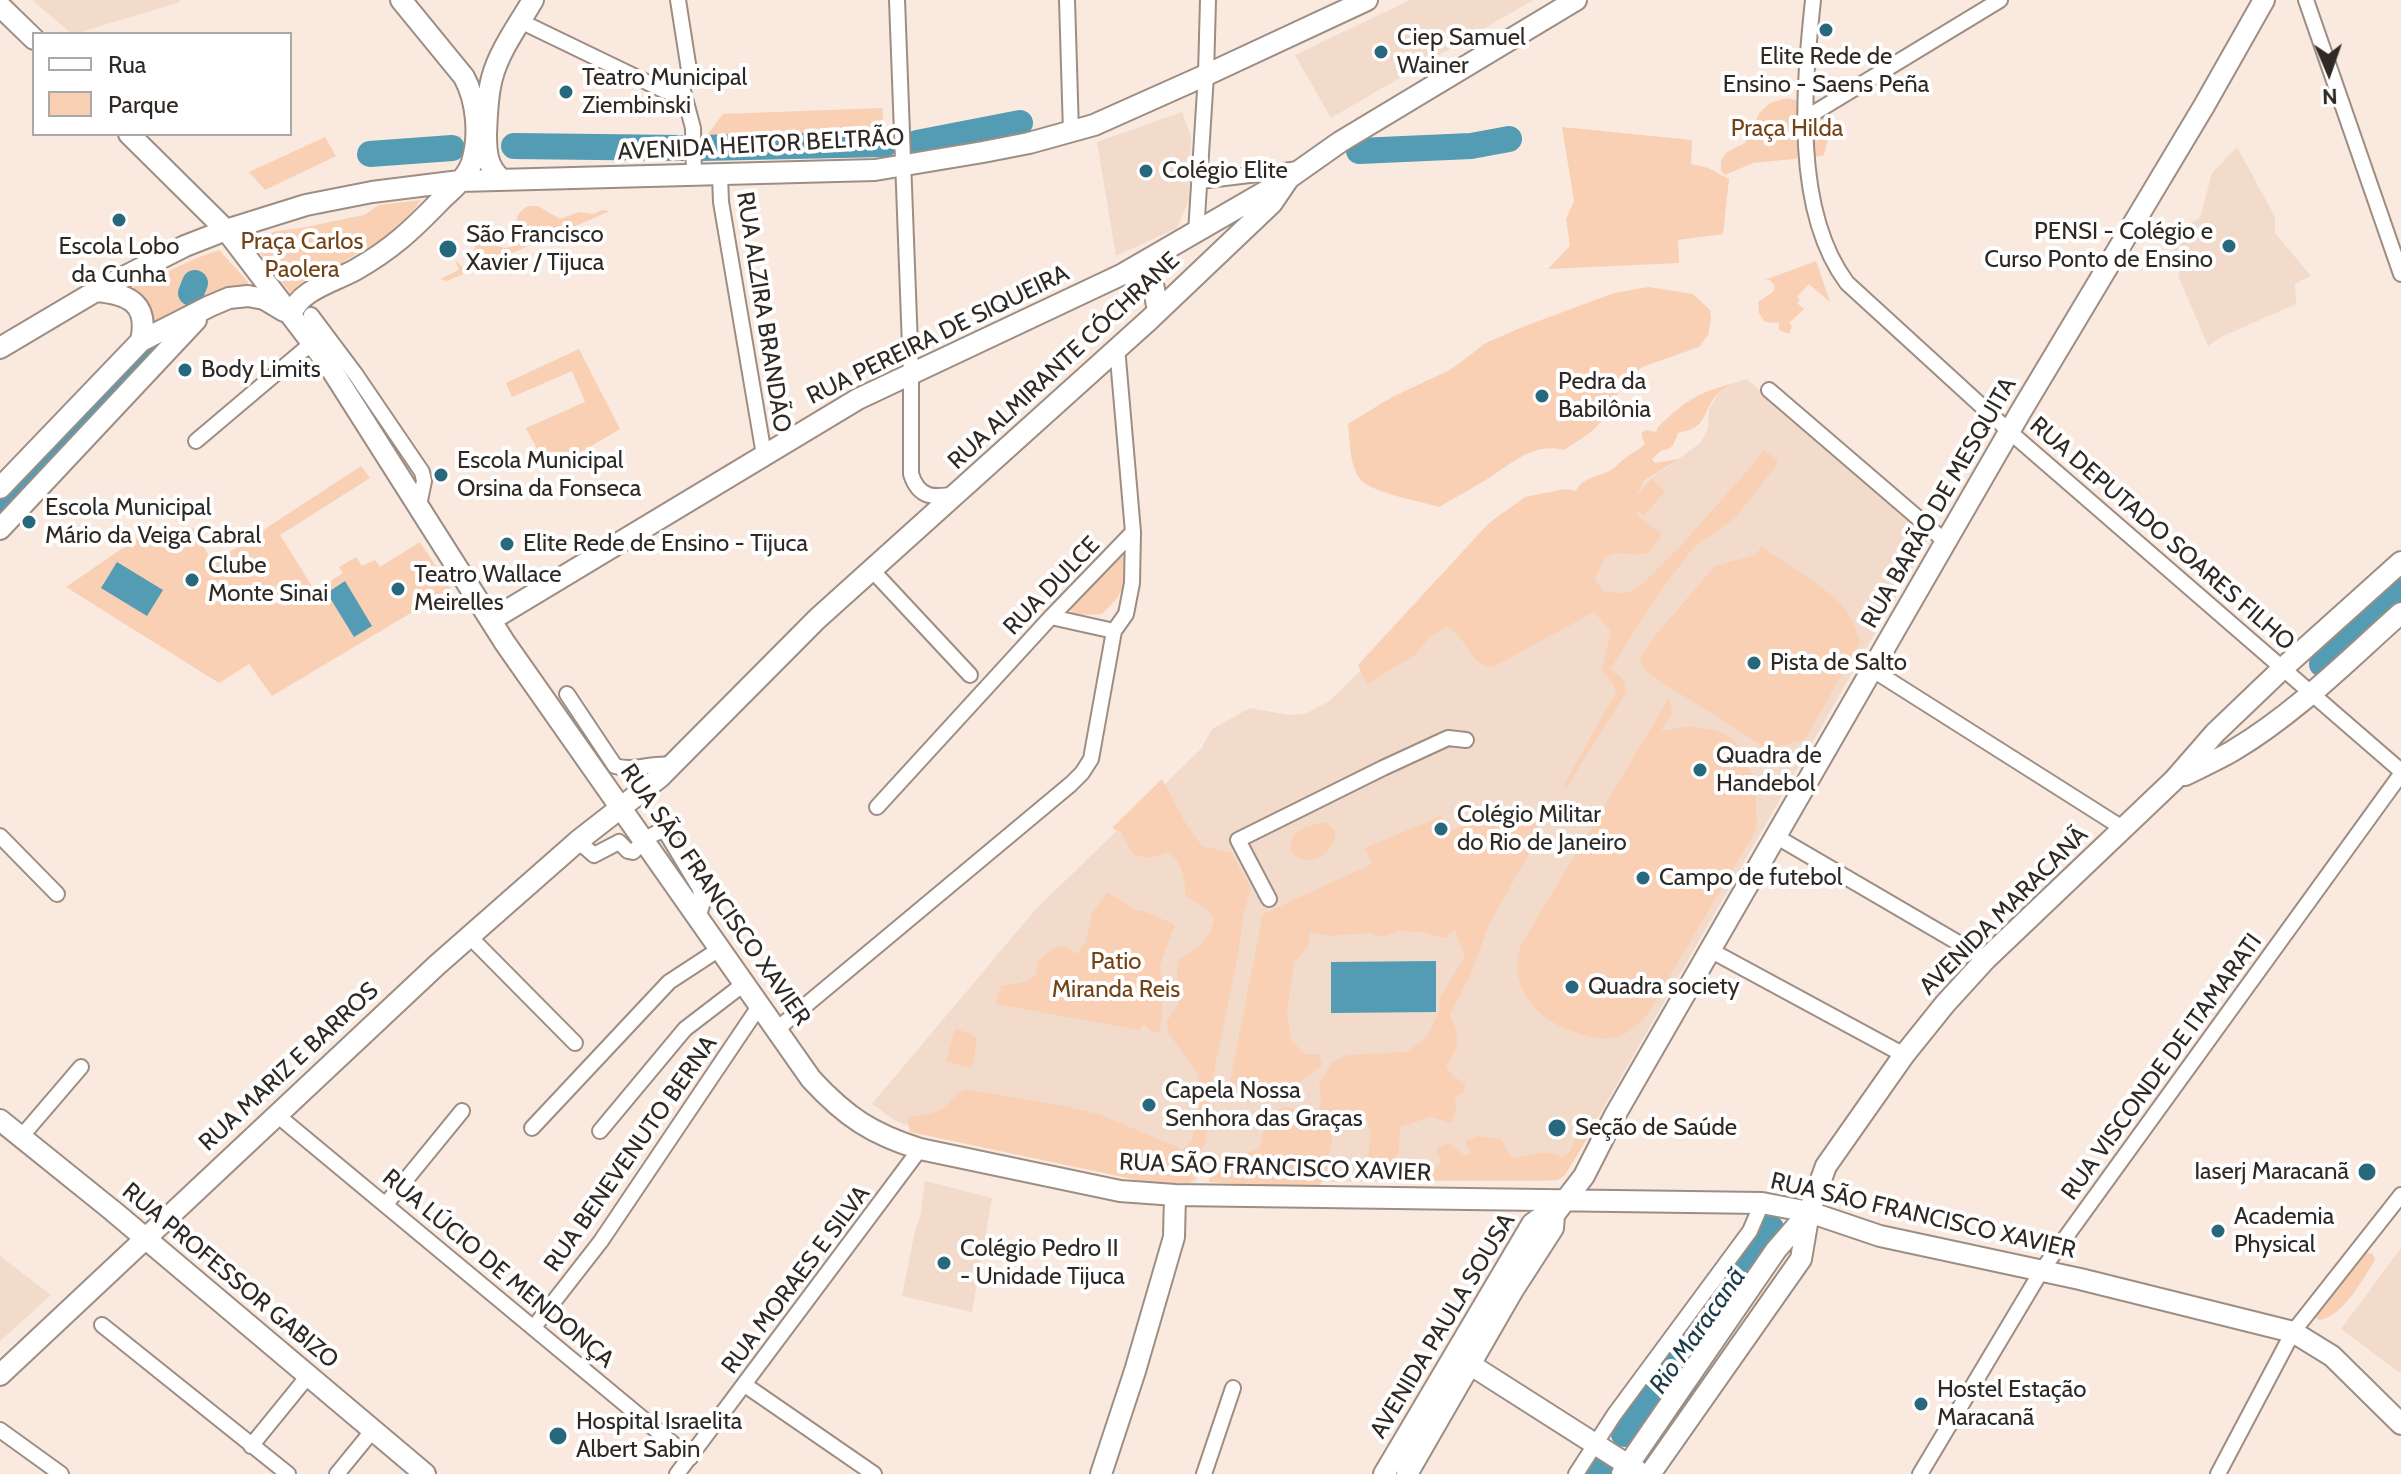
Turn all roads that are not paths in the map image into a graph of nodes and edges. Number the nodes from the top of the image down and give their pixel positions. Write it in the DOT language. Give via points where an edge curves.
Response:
graph roads {
  1 [pos="401,0"];
  2 [pos="533,0"];
  3 [pos="678,0"];
  4 [pos="897,0"];
  5 [pos="1067,0"];
  6 [pos="1208,0"];
  7 [pos="1367,0"];
  8 [pos="1576,0"];
  9 [pos="1813,0"];
  10 [pos="2000,0"];
  11 [pos="2264,0"];
  12 [pos="2306,0"];
  13 [pos="0,6"];
  14 [pos="520,21"];
  15 [pos="32,37"];
  16 [pos="1206,75"];
  17 [pos="492,76"];
  18 [pos="464,77"];
  19 [pos="682,87"];
  20 [pos="1804,119"];
  21 [pos="1071,132"];
  22 [pos="131,136"];
  23 [pos="902,152"];
  24 [pos="1294,174"];
  25 [pos="694,176"];
  26 [pos="720,176"];
  27 [pos="502,180"];
  28 [pos="460,181"];
  29 [pos="1200,181"];
  30 [pos="226,230"];
  31 [pos="1196,233"];
  32 [pos="1123,274"];
  33 [pos="2401,274"];
  34 [pos="96,291"];
  35 [pos="210,306"];
  36 [pos="1158,311"];
  37 [pos="301,315"];
  38 [pos="141,341"];
  39 [pos="312,343"];
  40 [pos="1117,347"];
  41 [pos="0,348"];
  42 [pos="911,373"];
  43 [pos="1769,390"];
  44 [pos="2010,432"];
  45 [pos="196,441"];
  46 [pos="764,455"];
  47 [pos="0,488"];
  48 [pos="958,493"];
  49 [pos="419,505"];
  50 [pos="0,529"];
  51 [pos="1133,532"];
  52 [pos="1946,542"];
  53 [pos="2401,562"];
  54 [pos="872,570"];
  55 [pos="2401,613"];
  56 [pos="1051,617"];
  57 [pos="491,620"];
  58 [pos="1114,631"];
  59 [pos="2283,668"];
  60 [pos="1873,670"];
  61 [pos="970,675"];
  62 [pos="2312,693"];
  63 [pos="567,694"];
  64 [pos="1466,740"];
  65 [pos="672,765"];
  66 [pos="2401,772"];
  67 [pos="2174,780"];
  68 [pos="623,807"];
  69 [pos="877,807"];
  70 [pos="2124,829"];
  71 [pos="0,836"];
  72 [pos="1777,837"];
  73 [pos="645,840"];
  74 [pos="578,841"];
  75 [pos="57,894"];
  76 [pos="1269,899"];
  77 [pos="470,937"];
  78 [pos="721,948"];
  79 [pos="1710,950"];
  80 [pos="1986,959"];
  81 [pos="745,983"];
  82 [pos="760,1005"];
  83 [pos="776,1030"];
  84 [pos="575,1043"];
  85 [pos="1904,1055"];
  86 [pos="81,1067"];
  87 [pos="462,1111"];
  88 [pos="277,1115"];
  89 [pos="0,1120"];
  90 [pos="532,1128"];
  91 [pos="600,1131"];
  92 [pos="21,1137"];
  93 [pos="920,1149"];
  94 [pos="1175,1195"];
  95 [pos="2401,1195"];
  96 [pos="1762,1203"];
  97 [pos="386,1204"];
  98 [pos="1560,1207"];
  99 [pos="1809,1212"];
  100 [pos="145,1238"];
  101 [pos="2042,1270"];
  102 [pos="102,1325"];
  103 [pos="534,1327"];
  104 [pos="2293,1332"];
  105 [pos="1462,1359"];
  106 [pos="0,1375"];
  107 [pos="308,1376"];
  108 [pos="745,1385"];
  109 [pos="1233,1388"];
  110 [pos="2401,1424"];
  111 [pos="0,1430"];
  112 [pos="373,1430"];
  113 [pos="1595,1444"];
  114 [pos="251,1446"];
  115 [pos="690,1458"];
  116 [pos="1631,1471"];
  117 [pos="61,1474"];
  118 [pos="288,1474"];
  119 [pos="337,1474"];
  120 [pos="425,1474"];
  121 [pos="677,1474"];
  122 [pos="874,1474"];
  123 [pos="1101,1474"];
  124 [pos="1204,1474"];
  125 [pos="1384,1474"];
  126 [pos="1407,1474"];
  127 [pos="1576,1474"];
  128 [pos="1650,1474"];
  129 [pos="1920,1474"];
  130 [pos="2218,1474"];
  1 -- 18 [label="street"];
  2 -- 14 [label="street"];
  3 -- 19 [label="street" via="689,70"];
  4 -- 23 [label="street"];
  5 -- 21 [label="street"];
  6 -- 16 [label="street"];
  7 -- 16 [label="street, AVENIDA HEITOR BELTRÃO"];
  8 -- 24 [label="street, RUA ALMIRANTE CÓCHRANE"];
  9 -- 20 [label="street, RUA DEPUTADO SOARES FILHO"];
  10 -- 20 [label="street"];
  11 -- 44 [label="street, RUA BARÃO DE MESQUITA"];
  12 -- 33 [label="street"];
  13 -- 15 [label="street"];
  14 -- 17 [label="street"];
  14 -- 19 [label="street" via="665,91"];
  16 -- 21 [label="street, AVENIDA HEITOR BELTRÃO"];
  16 -- 29 [label="street"];
  17 -- 18 [label="street" via="474,81"];
  17 -- 27 [label="street" via="486,144 492,171"];
  18 -- 28 [label="street" via="472,93 475,125 472,162"];
  19 -- 25 [label="street" via="693,128"];
  20 -- 44 [label="street, RUA DEPUTADO SOARES FILHO" via="1808,166 1832,264"];
  21 -- 23 [label="street, AVENIDA HEITOR BELTRÃO" via="1014,146"];
  22 -- 30 [label="street, RUA SÃO FRANCISCO XAVIER"];
  23 -- 26 [label="street, AVENIDA HEITOR BELTRÃO"];
  23 -- 42 [label="street"];
  24 -- 29 [label="street"];
  24 -- 31 [label="street, RUA PEREIRA DE SIQUEIRA"];
  24 -- 36 [label="street, RUA ALMIRANTE CÓCHRANE" via="1272,203"];
  25 -- 26 [label="street, AVENIDA HEITOR BELTRÃO"];
  25 -- 27 [label="street, AVENIDA HEITOR BELTRÃO"];
  26 -- 46 [label="street, RUA ALZIRA BRANDÃO"];
  27 -- 28 [label="street, AVENIDA HEITOR BELTRÃO"];
  28 -- 30 [label="street, AVENIDA HEITOR BELTRÃO" via="306,205"];
  28 -- 37 [label="street" via="406,237 294,305"];
  29 -- 31 [label="street"];
  30 -- 34 [label="street, AVENIDA HEITOR BELTRÃO"];
  30 -- 37 [label="street, RUA SÃO FRANCISCO XAVIER"];
  31 -- 32 [label="street, RUA PEREIRA DE SIQUEIRA"];
  32 -- 36 [label="street" via="1140,275 1153,284"];
  32 -- 42 [label="street, RUA PEREIRA DE SIQUEIRA"];
  34 -- 38 [label="street" via="131,299 142,317"];
  34 -- 41 [label="street, AVENIDA HEITOR BELTRÃO"];
  35 -- 37 [label="street" via="248,296"];
  35 -- 38 [label="street"];
  35 -- 50 [label="street"];
  36 -- 40 [label="street, RUA ALMIRANTE CÓCHRANE"];
  37 -- 39 [label="street, RUA SÃO FRANCISCO XAVIER"];
  37 -- 49 [label="street" via="356,375 422,472"];
  38 -- 47 [label="street"];
  39 -- 45 [label="street"];
  39 -- 49 [label="street, RUA SÃO FRANCISCO XAVIER"];
  40 -- 48 [label="street, RUA ALMIRANTE CÓCHRANE"];
  40 -- 51 [label="street, RUA DULCE"];
  42 -- 46 [label="street, RUA PEREIRA DE SIQUEIRA"];
  42 -- 48 [label="street" via="914,485 936,497"];
  43 -- 52 [label="street"];
  44 -- 52 [label="street, RUA BARÃO DE MESQUITA"];
  44 -- 59 [label="street, RUA DEPUTADO SOARES FILHO"];
  46 -- 57 [label="street, RUA PEREIRA DE SIQUEIRA"];
  48 -- 54 [label="street, RUA ALMIRANTE CÓCHRANE"];
  49 -- 57 [label="street, RUA SÃO FRANCISCO XAVIER"];
  51 -- 56 [label="street, RUA DULCE"];
  51 -- 58 [label="street" via="1132,583 1126,614"];
  52 -- 60 [label="street, RUA BARÃO DE MESQUITA"];
  53 -- 59 [label="street, AVENIDA MARACANÃ"];
  54 -- 61 [label="street"];
  54 -- 65 [label="street, RUA ALMIRANTE CÓCHRANE"];
  55 -- 62 [label="street, AVENIDA MARACANÃ"];
  56 -- 58 [label="street"];
  56 -- 69 [label="street, RUA DULCE"];
  57 -- 68 [label="street, RUA SÃO FRANCISCO XAVIER"];
  58 -- 83 [label="street" via="1091,759 1082,773"];
  59 -- 62 [label="street, RUA DEPUTADO SOARES FILHO"];
  59 -- 67 [label="street, AVENIDA MARACANÃ"];
  60 -- 70 [label="street"];
  60 -- 72 [label="street, RUA BARÃO DE MESQUITA"];
  62 -- 66 [label="street, RUA DEPUTADO SOARES FILHO"];
  62 -- 67 [label="street, AVENIDA MARACANÃ" via="2234,750"];
  63 -- 65 [label="street" via="615,766"];
  64 -- 76 [label="street" via="1448,738 1238,840"];
  65 -- 68 [label="street, RUA ALMIRANTE CÓCHRANE"];
  66 -- 101 [label="street, RUA VISCONDE DE ITAMARATI"];
  67 -- 70 [label="street, AVENIDA MARACANÃ"];
  68 -- 73 [label="street, RUA SÃO FRANCISCO XAVIER"];
  68 -- 74 [label="street, RUA MARIZ E BARROS"];
  70 -- 80 [label="street, AVENIDA MARACANÃ"];
  71 -- 75 [label="street"];
  72 -- 79 [label="street, RUA BARÃO DE MESQUITA"];
  72 -- 80 [label="street"];
  73 -- 74 [label="street" via="633,852 616,843 594,855"];
  73 -- 78 [label="street, RUA SÃO FRANCISCO XAVIER"];
  74 -- 77 [label="street, RUA MARIZ E BARROS"];
  77 -- 84 [label="street"];
  77 -- 88 [label="street, RUA MARIZ E BARROS"];
  78 -- 81 [label="street, RUA SÃO FRANCISCO XAVIER"];
  78 -- 90 [label="street" via="669,982"];
  79 -- 85 [label="street"];
  79 -- 98 [label="street, RUA BARÃO DE MESQUITA" via="1584,1176"];
  80 -- 85 [label="street, AVENIDA MARACANÃ"];
  81 -- 82 [label="street, RUA SÃO FRANCISCO XAVIER"];
  81 -- 91 [label="street" via="685,1029"];
  82 -- 83 [label="street, RUA SÃO FRANCISCO XAVIER"];
  82 -- 103 [label="street, RUA BENEVENUTO BERNA" via="601,1241"];
  83 -- 93 [label="street, RUA SÃO FRANCISCO XAVIER" via="830,1100 870,1130"];
  85 -- 99 [label="street, AVENIDA MARACANÃ" via="1826,1166"];
  86 -- 92 [label="street"];
  87 -- 97 [label="street"];
  88 -- 97 [label="street, RUA LÚCIO DE MENDONÇA"];
  88 -- 100 [label="street, RUA MARIZ E BARROS"];
  89 -- 92 [label="street, RUA PROFESSOR GABIZO"];
  92 -- 100 [label="street, RUA PROFESSOR GABIZO"];
  93 -- 94 [label="street, RUA SÃO FRANCISCO XAVIER" via="1120,1191"];
  93 -- 108 [label="street, RUA MORAES E SILVA"];
  94 -- 98 [label="street, RUA SÃO FRANCISCO XAVIER" via="1528,1201"];
  94 -- 123 [label="street" via="1174,1237"];
  95 -- 104 [label="street"];
  96 -- 98 [label="street, RUA SÃO FRANCISCO XAVIER"];
  96 -- 99 [label="street, RUA SÃO FRANCISCO XAVIER"];
  96 -- 113 [label="street" via="1750,1231"];
  97 -- 103 [label="street, RUA LÚCIO DE MENDONÇA"];
  98 -- 105 [label="street, AVENIDA PAULA SOUSA" via="1532,1224 1508,1283"];
  99 -- 101 [label="street, RUA SÃO FRANCISCO XAVIER" via="1880,1236"];
  99 -- 116 [label="street, AVENIDA MARACANÃ" via="1776,1250"];
  99 -- 128 [label="street, AVENIDA MARACANÃ" via="1801,1259"];
  100 -- 106 [label="street, RUA MARIZ E BARROS"];
  100 -- 107 [label="street, RUA PROFESSOR GABIZO"];
  101 -- 104 [label="street, RUA SÃO FRANCISCO XAVIER"];
  101 -- 129 [label="street, RUA VISCONDE DE ITAMARATI"];
  102 -- 114 [label="street"];
  103 -- 115 [label="street, RUA LÚCIO DE MENDONÇA"];
  104 -- 110 [label="street, RUA SÃO FRANCISCO XAVIER" via="2332,1356"];
  104 -- 130 [label="street"];
  105 -- 113 [label="street"];
  105 -- 125 [label="street, AVENIDA PAULA SOUSA"];
  105 -- 126 [label="street, AVENIDA PAULA SOUSA"];
  107 -- 112 [label="street, RUA PROFESSOR GABIZO"];
  107 -- 114 [label="street"];
  108 -- 115 [label="street, RUA MORAES E SILVA"];
  108 -- 122 [label="street"];
  109 -- 124 [label="street"];
  111 -- 117 [label="street"];
  112 -- 119 [label="street"];
  112 -- 120 [label="street, RUA PROFESSOR GABIZO"];
  113 -- 116 [label="street"];
  113 -- 127 [label="street"];
  114 -- 118 [label="street"];
  115 -- 121 [label="street, RUA MORAES E SILVA"];
}
